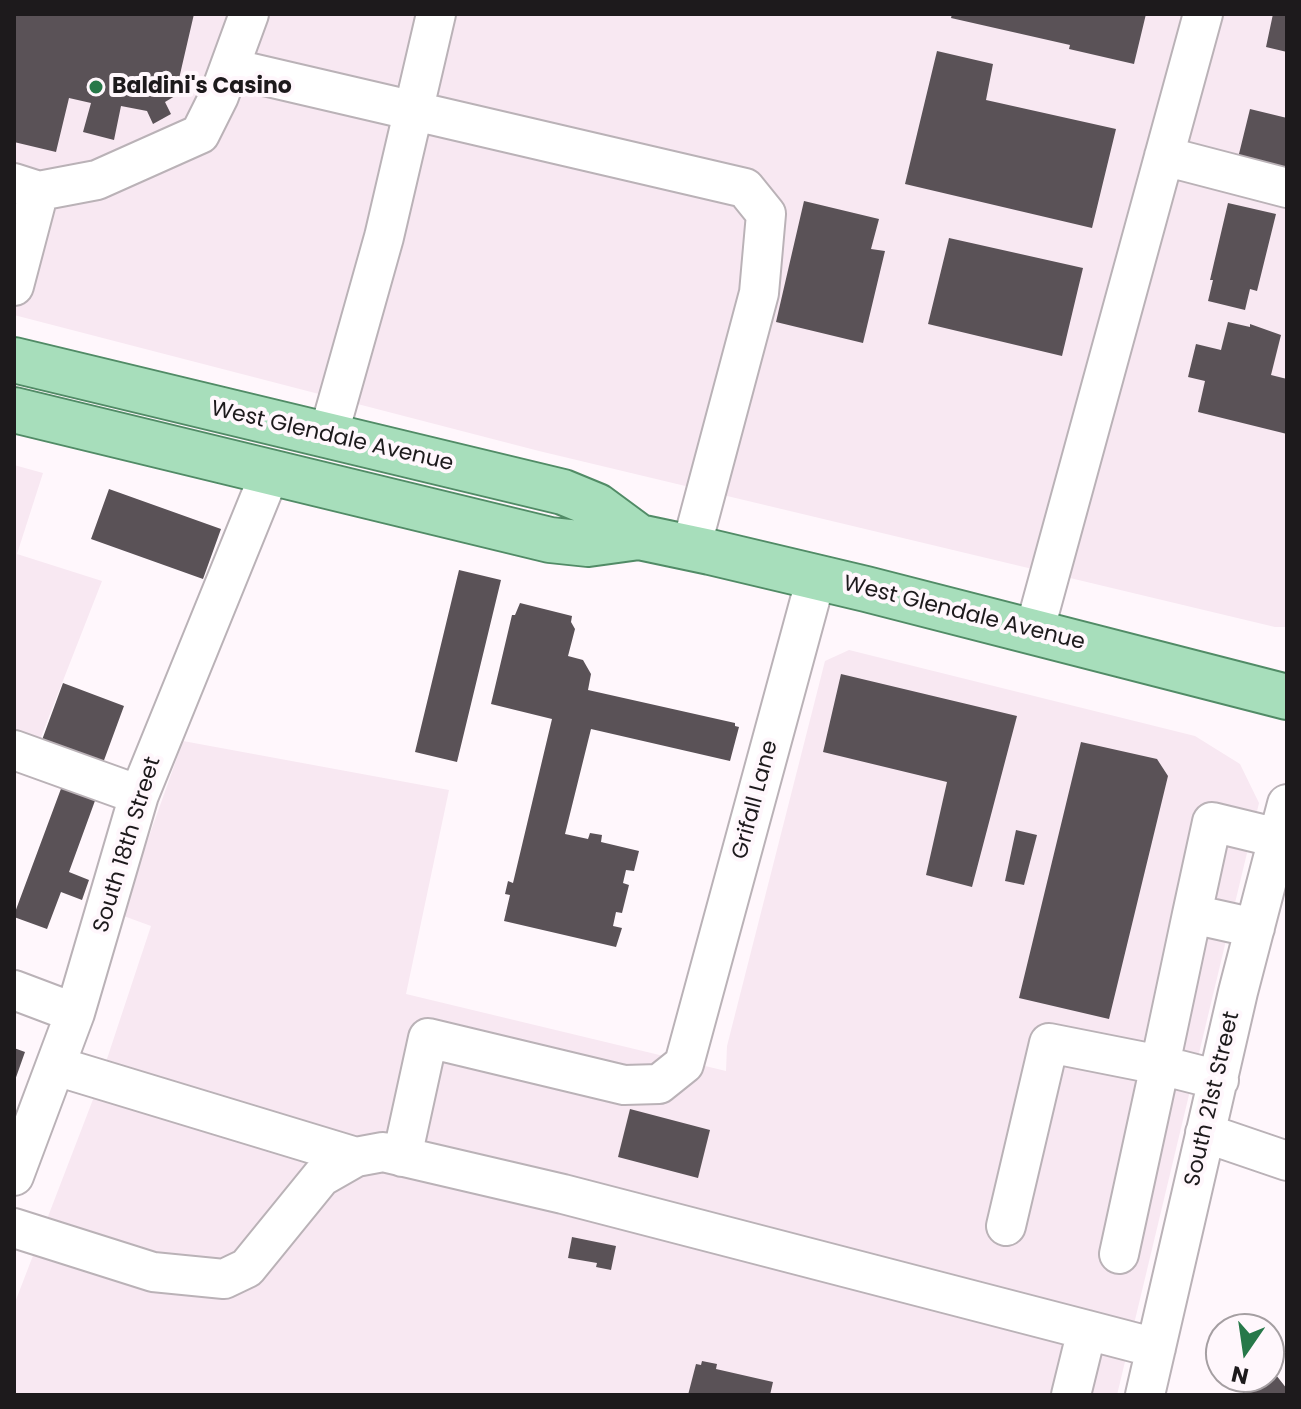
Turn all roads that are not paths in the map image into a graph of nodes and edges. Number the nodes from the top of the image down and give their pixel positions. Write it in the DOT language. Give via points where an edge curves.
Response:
graph roads {
  1 [pos="249,14"];
  2 [pos="436,14"];
  3 [pos="1203,14"];
  4 [pos="230,68"];
  5 [pos="413,111"];
  6 [pos="1164,156"];
  7 [pos="26,187"];
  8 [pos="1287,188"];
  9 [pos="14,286"];
  10 [pos="14,360"];
  11 [pos="20,413"];
  12 [pos="328,436"];
  13 [pos="270,473"];
  14 [pos="639,537"];
  15 [pos="691,548"];
  16 [pos="816,578"];
  17 [pos="1034,632"];
  18 [pos="1287,697"];
  19 [pos="14,750"];
  20 [pos="139,795"];
  21 [pos="1282,821"];
  22 [pos="1192,914"];
  23 [pos="1255,928"];
  24 [pos="14,990"];
  25 [pos="75,1013"];
  26 [pos="1160,1065"];
  27 [pos="56,1066"];
  28 [pos="1219,1080"];
  29 [pos="1205,1133"];
  30 [pos="356,1157"];
  31 [pos="402,1157"];
  32 [pos="1287,1161"];
  33 [pos="14,1176"];
  34 [pos="1006,1226"];
  35 [pos="14,1228"];
  36 [pos="1119,1254"];
  37 [pos="1087,1330"];
  38 [pos="1156,1348"];
  39 [pos="1071,1395"];
  40 [pos="1145,1395"];
  1 -- 4 [label="street"];
  2 -- 5 [label="street"];
  3 -- 6 [label="street"];
  4 -- 5 [label="street"];
  4 -- 7 [label="street" via="200,134 97,180"];
  5 -- 12 [label="street"];
  5 -- 15 [label="street" via="745,188 766,214 759,293"];
  6 -- 8 [label="street"];
  6 -- 17 [label="street"];
  7 -- 9 [label="street"];
  10 -- 12 [label="main road, West Glendale Avenue"];
  11 -- 13 [label="main road, West Glendale Avenue"];
  12 -- 14 [label="main road, West Glendale Avenue" via="563,492 597,506"];
  13 -- 14 [label="main road, West Glendale Avenue" via="550,540 588,544"];
  13 -- 20 [label="street, South 18th Street"];
  14 -- 15 [label="main road, West Glendale Avenue"];
  15 -- 16 [label="main road, West Glendale Avenue"];
  16 -- 17 [label="main road, West Glendale Avenue"];
  16 -- 31 [label="street, Grifall Lane" via="684,1064 659,1084 624,1085 428,1038"];
  17 -- 18 [label="main road, West Glendale Avenue"];
  19 -- 20 [label="street"];
  20 -- 25 [label="street, South 18th Street"];
  21 -- 22 [label="street" via="1212,822"];
  21 -- 23 [label="street, South 21st Street"];
  22 -- 23 [label="street"];
  22 -- 26 [label="street"];
  23 -- 28 [label="street, South 21st Street"];
  24 -- 25 [label="street"];
  25 -- 27 [label="street, South 18th Street"];
  26 -- 28 [label="street"];
  26 -- 34 [label="street" via="1049,1043"];
  26 -- 36 [label="street"];
  27 -- 30 [label="street"];
  27 -- 33 [label="street, South 18th Street"];
  28 -- 29 [label="street, South 21st Street"];
  29 -- 32 [label="street"];
  29 -- 38 [label="street, South 21st Street"];
  30 -- 31 [label="street" via="383,1152"];
  30 -- 35 [label="street" via="321,1177 247,1268 224,1279 153,1272"];
  31 -- 37 [label="street"];
  37 -- 38 [label="street"];
  37 -- 39 [label="street"];
  38 -- 40 [label="street, South 21st Street"];
}
